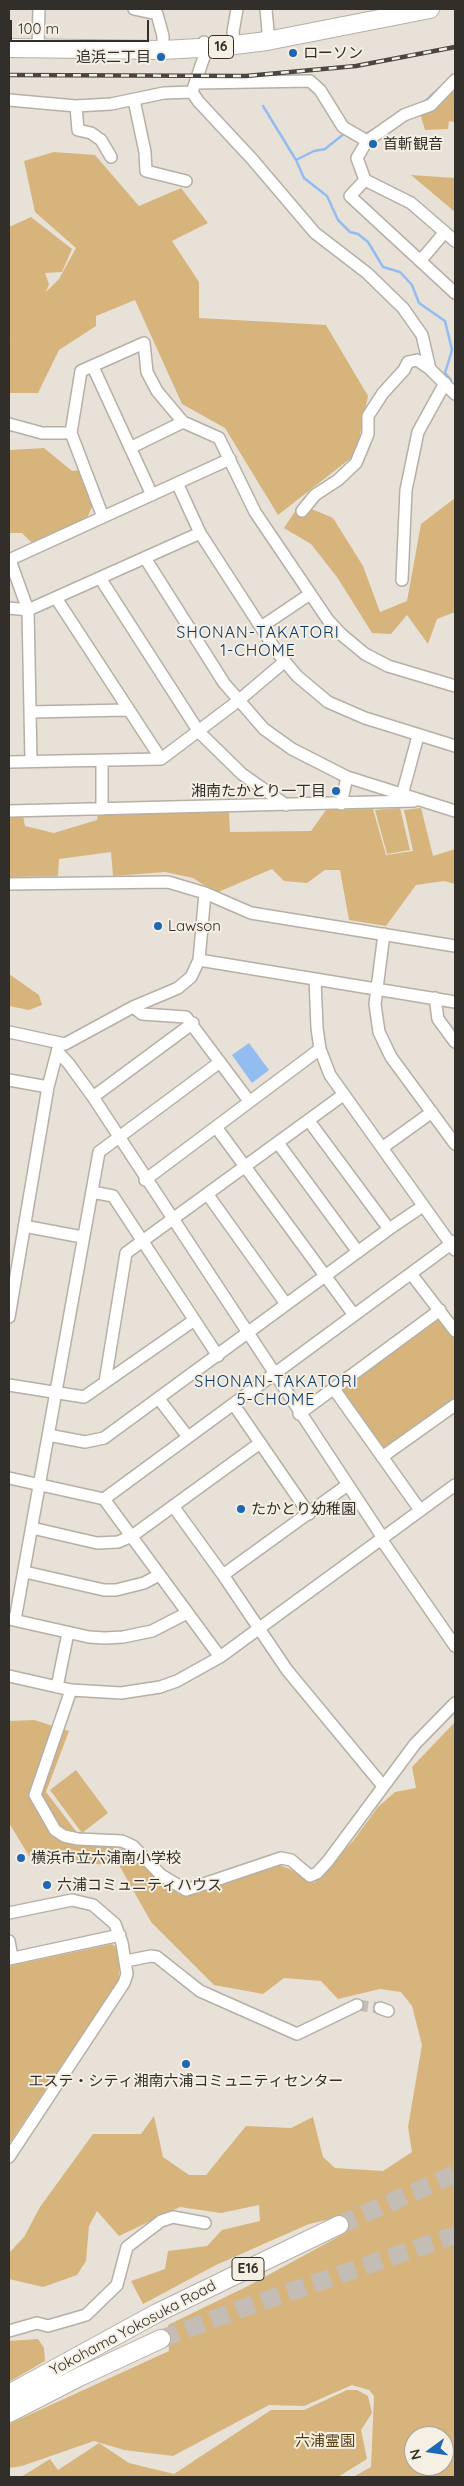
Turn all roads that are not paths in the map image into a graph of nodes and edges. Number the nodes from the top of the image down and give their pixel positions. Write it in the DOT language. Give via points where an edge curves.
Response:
graph roads {
  1 [pos="39,9"];
  2 [pos="134,9"];
  3 [pos="237,9"];
  4 [pos="266,9"];
  5 [pos="381,9"];
  6 [pos="430,9"];
  7 [pos="268,36"];
  8 [pos="9,39"];
  9 [pos="233,41"];
  10 [pos="38,44"];
  11 [pos="205,44"];
  12 [pos="163,46"];
  13 [pos="9,48"];
  14 [pos="455,80"];
  15 [pos="195,88"];
  16 [pos="9,100"];
  17 [pos="134,100"];
  18 [pos="76,106"];
  19 [pos="367,141"];
  20 [pos="111,158"];
  21 [pos="365,180"];
  22 [pos="186,181"];
  23 [pos="445,232"];
  24 [pos="455,241"];
  25 [pos="421,260"];
  26 [pos="455,293"];
  27 [pos="93,367"];
  28 [pos="430,369"];
  29 [pos="452,388"];
  30 [pos="183,422"];
  31 [pos="9,424"];
  32 [pos="71,433"];
  33 [pos="130,448"];
  34 [pos="230,459"];
  35 [pos="178,485"];
  36 [pos="152,495"];
  37 [pos="302,511"];
  38 [pos="102,517"];
  39 [pos="200,532"];
  40 [pos="145,558"];
  41 [pos="10,560"];
  42 [pos="100,578"];
  43 [pos="402,580"];
  44 [pos="310,594"];
  45 [pos="56,598"];
  46 [pos="9,608"];
  47 [pos="28,610"];
  48 [pos="261,627"];
  49 [pos="284,662"];
  50 [pos="455,686"];
  51 [pos="238,701"];
  52 [pos="127,710"];
  53 [pos="30,712"];
  54 [pos="199,732"];
  55 [pos="418,736"];
  56 [pos="455,746"];
  57 [pos="160,759"];
  58 [pos="102,760"];
  59 [pos="31,761"];
  60 [pos="9,762"];
  61 [pos="347,777"];
  62 [pos="402,794"];
  63 [pos="422,801"];
  64 [pos="341,804"];
  65 [pos="286,805"];
  66 [pos="102,809"];
  67 [pos="455,810"];
  68 [pos="9,811"];
  69 [pos="9,884"];
  70 [pos="205,893"];
  71 [pos="384,934"];
  72 [pos="455,946"];
  73 [pos="199,960"];
  74 [pos="315,979"];
  75 [pos="376,988"];
  76 [pos="434,998"];
  77 [pos="455,1002"];
  78 [pos="134,1006"];
  79 [pos="192,1023"];
  80 [pos="9,1032"];
  81 [pos="455,1042"];
  82 [pos="58,1046"];
  83 [pos="320,1049"];
  84 [pos="220,1062"];
  85 [pos="9,1080"];
  86 [pos="48,1087"];
  87 [pos="343,1095"];
  88 [pos="93,1097"];
  89 [pos="250,1101"];
  90 [pos="432,1112"];
  91 [pos="309,1121"];
  92 [pos="216,1127"];
  93 [pos="118,1138"];
  94 [pos="278,1143"];
  95 [pos="455,1144"];
  96 [pos="382,1148"];
  97 [pos="246,1166"];
  98 [pos="146,1180"];
  99 [pos="92,1192"];
  100 [pos="208,1195"];
  101 [pos="423,1206"];
  102 [pos="173,1220"];
  103 [pos="24,1226"];
  104 [pos="389,1229"];
  105 [pos="82,1237"];
  106 [pos="142,1242"];
  107 [pos="454,1245"];
  108 [pos="358,1252"];
  109 [pos="412,1275"];
  110 [pos="326,1277"];
  111 [pos="10,1301"];
  112 [pos="286,1304"];
  113 [pos="440,1310"];
  114 [pos="354,1315"];
  115 [pos="9,1317"];
  116 [pos="193,1321"];
  117 [pos="455,1331"];
  118 [pos="247,1335"];
  119 [pos="218,1356"];
  120 [pos="274,1375"];
  121 [pos="105,1382"];
  122 [pos="9,1385"];
  123 [pos="334,1389"];
  124 [pos="56,1394"];
  125 [pos="159,1399"];
  126 [pos="234,1405"];
  127 [pos="455,1405"];
  128 [pos="299,1414"];
  129 [pos="48,1435"];
  130 [pos="188,1437"];
  131 [pos="260,1443"];
  132 [pos="382,1457"];
  133 [pos="9,1478"];
  134 [pos="40,1483"];
  135 [pos="455,1485"];
  136 [pos="346,1486"];
  137 [pos="104,1499"];
  138 [pos="173,1506"];
  139 [pos="420,1510"];
  140 [pos="309,1514"];
  141 [pos="32,1528"];
  142 [pos="132,1536"];
  143 [pos="382,1538"];
  144 [pos="25,1572"];
  145 [pos="159,1575"];
  146 [pos="223,1575"];
  147 [pos="187,1613"];
  148 [pos="12,1620"];
  149 [pos="259,1628"];
  150 [pos="68,1633"];
  151 [pos="455,1646"];
  152 [pos="220,1658"];
  153 [pos="9,1676"];
  154 [pos="57,1687"];
  155 [pos="71,1690"];
  156 [pos="455,1703"];
  157 [pos="383,1786"];
  158 [pos="9,1913"];
  159 [pos="120,1935"];
  160 [pos="9,1941"];
  161 [pos="10,1958"];
  162 [pos="126,1960"];
  163 [pos="357,2005"];
  164 [pos="9,2157"];
  165 [pos="205,2223"];
  166 [pos="339,2224"];
  167 [pos="9,2331"];
  168 [pos="161,2339"];
  169 [pos="9,2394"];
  170 [pos="9,2413"];
  1 -- 10 [label="street"];
  2 -- 12 [label="street" via="158,14"];
  3 -- 9 [label="street"];
  4 -- 7 [label="street"];
  5 -- 7 [label="highway, 16"];
  6 -- 7 [label="highway, 16"];
  7 -- 9 [label="highway, 16"];
  8 -- 10 [label="highway, 16"];
  9 -- 11 [label="highway, 16"];
  10 -- 12 [label="highway, 16"];
  10 -- 13 [label="highway, 16"];
  11 -- 12 [label="highway, 16"];
  11 -- 15 [label="street"];
  14 -- 19 [label="street" via="431,105 404,114"];
  15 -- 17 [label="street"];
  15 -- 19 [label="street" via="310,81 320,90 343,127"];
  15 -- 28 [label="street" via="315,233 366,273 403,308 422,335"];
  16 -- 18 [label="street"];
  17 -- 18 [label="street"];
  17 -- 22 [label="street" via="146,171"];
  18 -- 20 [label="street" via="78,130 101,140"];
  19 -- 21 [label="street" via="358,158"];
  21 -- 23 [label="street" via="411,203"];
  21 -- 25 [label="street" via="350,196"];
  23 -- 24 [label="street"];
  23 -- 25 [label="street"];
  25 -- 26 [label="street"];
  27 -- 30 [label="street" via="144,343 147,372 157,391"];
  27 -- 32 [label="street" via="81,372"];
  27 -- 33 [label="street"];
  28 -- 29 [label="street"];
  28 -- 37 [label="street" via="417,360 408,362 368,416 368,434 356,463 338,480 315,494"];
  29 -- 43 [label="street" via="418,432 406,490"];
  30 -- 33 [label="street"];
  30 -- 34 [label="street" via="219,438"];
  31 -- 32 [label="street" via="42,433"];
  32 -- 38 [label="street"];
  33 -- 36 [label="street"];
  34 -- 35 [label="street"];
  34 -- 44 [label="street" via="255,512"];
  35 -- 36 [label="street"];
  35 -- 39 [label="street"];
  36 -- 38 [label="street"];
  38 -- 41 [label="street"];
  39 -- 40 [label="street"];
  39 -- 48 [label="street"];
  40 -- 42 [label="street"];
  40 -- 51 [label="street"];
  41 -- 47 [label="street"];
  42 -- 45 [label="street"];
  42 -- 54 [label="street"];
  44 -- 48 [label="street"];
  44 -- 50 [label="street" via="342,636 365,654 388,666"];
  45 -- 47 [label="street"];
  45 -- 52 [label="street"];
  46 -- 47 [label="street"];
  47 -- 53 [label="street"];
  48 -- 49 [label="street"];
  49 -- 51 [label="street"];
  49 -- 55 [label="street" via="328,702"];
  51 -- 54 [label="street"];
  51 -- 61 [label="street" via="264,729 292,749"];
  52 -- 53 [label="street"];
  52 -- 57 [label="street"];
  53 -- 59 [label="street"];
  54 -- 57 [label="street"];
  54 -- 65 [label="street" via="242,774"];
  55 -- 56 [label="street"];
  55 -- 62 [label="street"];
  57 -- 58 [label="street"];
  58 -- 59 [label="street"];
  58 -- 66 [label="street"];
  59 -- 60 [label="street"];
  61 -- 62 [label="street"];
  61 -- 64 [label="street"];
  62 -- 63 [label="street"];
  63 -- 64 [label="street"];
  63 -- 67 [label="street"];
  64 -- 65 [label="street"];
  65 -- 66 [label="street"];
  66 -- 68 [label="street"];
  69 -- 70 [label="street" via="168,882"];
  70 -- 71 [label="street" via="251,913"];
  70 -- 73 [label="street"];
  71 -- 72 [label="street"];
  71 -- 75 [label="street"];
  73 -- 74 [label="street"];
  73 -- 78 [label="street" via="191,977 178,988"];
  74 -- 75 [label="street"];
  74 -- 83 [label="street" via="314,1004"];
  75 -- 76 [label="street"];
  75 -- 90 [label="street" via="376,1016 385,1044"];
  76 -- 77 [label="street"];
  76 -- 81 [label="street" via="438,1019"];
  78 -- 79 [label="street" via="142,1014 186,1017"];
  78 -- 82 [label="street"];
  79 -- 84 [label="street"];
  79 -- 88 [label="street"];
  80 -- 82 [label="street"];
  82 -- 86 [label="street"];
  82 -- 88 [label="street"];
  83 -- 87 [label="street" via="330,1075"];
  83 -- 89 [label="street"];
  84 -- 89 [label="street"];
  84 -- 93 [label="street"];
  85 -- 86 [label="street"];
  86 -- 103 [label="street"];
  87 -- 91 [label="street"];
  87 -- 96 [label="street"];
  88 -- 93 [label="street"];
  89 -- 92 [label="street"];
  90 -- 95 [label="street"];
  90 -- 96 [label="street"];
  91 -- 94 [label="street"];
  91 -- 104 [label="street"];
  92 -- 97 [label="street"];
  92 -- 98 [label="street"];
  93 -- 98 [label="street"];
  93 -- 99 [label="street" via="99,1152"];
  94 -- 97 [label="street"];
  94 -- 108 [label="street"];
  96 -- 101 [label="street"];
  97 -- 100 [label="street"];
  97 -- 110 [label="street"];
  98 -- 102 [label="street"];
  99 -- 105 [label="street"];
  99 -- 106 [label="street" via="113,1196"];
  100 -- 102 [label="street"];
  100 -- 112 [label="street"];
  101 -- 104 [label="street"];
  101 -- 107 [label="street"];
  102 -- 106 [label="street"];
  102 -- 118 [label="street"];
  103 -- 105 [label="street"];
  103 -- 111 [label="street"];
  104 -- 108 [label="street"];
  105 -- 124 [label="street"];
  106 -- 116 [label="street"];
  106 -- 121 [label="street" via="126,1253"];
  107 -- 109 [label="street"];
  108 -- 110 [label="street"];
  109 -- 113 [label="street"];
  109 -- 114 [label="street"];
  110 -- 112 [label="street"];
  110 -- 114 [label="street"];
  111 -- 115 [label="street"];
  112 -- 118 [label="street"];
  113 -- 117 [label="street"];
  113 -- 123 [label="street"];
  114 -- 120 [label="street"];
  116 -- 119 [label="street"];
  116 -- 121 [label="street"];
  118 -- 119 [label="street"];
  118 -- 120 [label="street"];
  119 -- 125 [label="street"];
  120 -- 126 [label="street"];
  120 -- 128 [label="street"];
  121 -- 124 [label="street" via="84,1396"];
  122 -- 124 [label="street"];
  123 -- 128 [label="street"];
  123 -- 132 [label="street"];
  124 -- 129 [label="street"];
  125 -- 129 [label="street" via="96,1441"];
  125 -- 130 [label="street"];
  126 -- 130 [label="street"];
  126 -- 131 [label="street"];
  127 -- 132 [label="street"];
  128 -- 136 [label="street"];
  129 -- 134 [label="street"];
  130 -- 137 [label="street"];
  131 -- 138 [label="street"];
  131 -- 140 [label="street"];
  132 -- 139 [label="street"];
  133 -- 134 [label="street"];
  134 -- 137 [label="street"];
  134 -- 141 [label="street"];
  135 -- 139 [label="street"];
  136 -- 140 [label="street"];
  136 -- 143 [label="street"];
  137 -- 142 [label="street"];
  138 -- 142 [label="street"];
  138 -- 146 [label="street"];
  139 -- 143 [label="street"];
  140 -- 146 [label="street"];
  141 -- 142 [label="street" via="98,1543 118,1542"];
  141 -- 144 [label="street"];
  142 -- 145 [label="street"];
  143 -- 149 [label="street"];
  143 -- 151 [label="street"];
  144 -- 145 [label="street" via="104,1590 144,1583"];
  144 -- 148 [label="street"];
  145 -- 147 [label="street"];
  146 -- 149 [label="street"];
  147 -- 150 [label="street" via="152,1631 122,1637"];
  147 -- 152 [label="street"];
  148 -- 150 [label="street"];
  149 -- 152 [label="street"];
  149 -- 157 [label="street" via="288,1670"];
  150 -- 154 [label="street"];
  152 -- 155 [label="street" via="160,1687 121,1694"];
  153 -- 154 [label="street"];
  154 -- 155 [label="street"];
  155 -- 157 [label="street" via="35,1795 55,1830 78,1839 122,1841 133,1846 161,1874 186,1890 282,1858 291,1860 310,1876 328,1861"];
  156 -- 157 [label="street" via="415,1744"];
  158 -- 159 [label="street" via="72,1900 82,1901 108,1917"];
  159 -- 161 [label="street"];
  159 -- 162 [label="street"];
  160 -- 161 [label="street"];
  162 -- 163 [label="street" via="157,1957 200,1991 297,2034"];
  162 -- 164 [label="street" via="124,1983"];
  165 -- 167 [label="street" via="173,2217 161,2221 127,2247 117,2284 86,2315 48,2326 37,2323"];
  166 -- 169 [label="highway, Yokohama Yokosuka Road / E16" via="157,2312"];
  168 -- 170 [label="highway, Yokohama Yokosuka Road"];
}
